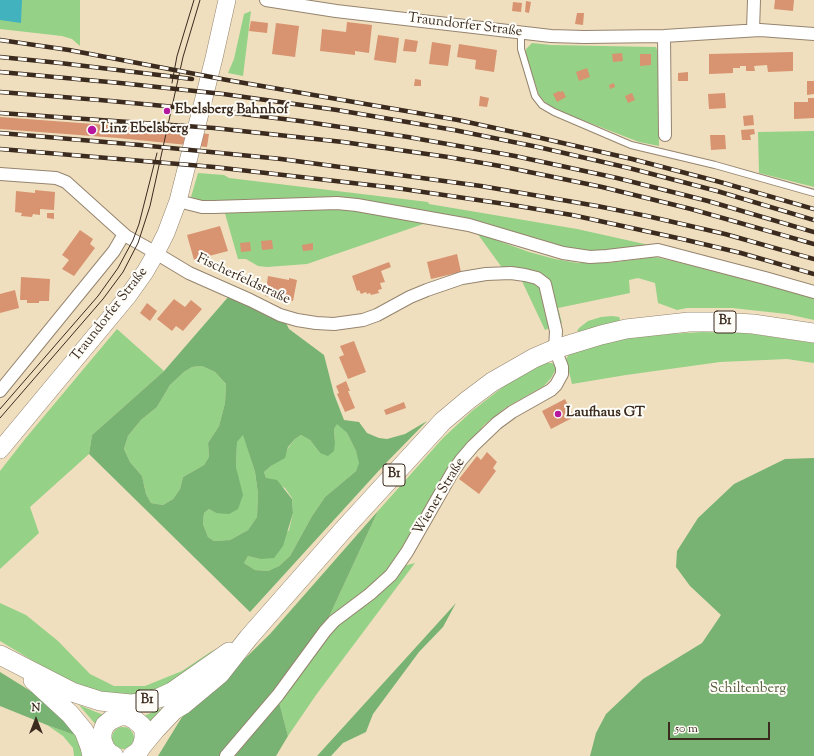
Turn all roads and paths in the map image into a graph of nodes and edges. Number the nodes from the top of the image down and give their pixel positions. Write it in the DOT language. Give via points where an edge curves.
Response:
graph roads {
  1 [pos="227,0"];
  2 [pos="266,0"];
  3 [pos="754,0"];
  4 [pos="753,30"];
  5 [pos="521,32"];
  6 [pos="814,34"];
  7 [pos="664,36"];
  8 [pos="665,135"];
  9 [pos="0,174"];
  10 [pos="814,193"];
  11 [pos="178,200"];
  12 [pos="124,234"];
  13 [pos="156,253"];
  14 [pos="814,292"];
  15 [pos="814,334"];
  16 [pos="555,349"];
  17 [pos="0,391"];
  18 [pos="0,450"];
  19 [pos="249,637"];
  20 [pos="0,655"];
  21 [pos="214,663"];
  22 [pos="72,692"];
  23 [pos="124,716"];
  24 [pos="102,751"];
  25 [pos="140,753"];
  26 [pos="226,756"];
  1 -- 11 [label="street, Traundorfer Straße"];
  2 -- 5 [label="street, Traundorfer Straße" via="336,11"];
  3 -- 4 [label="street"];
  4 -- 6 [label="street, Traundorfer Straße"];
  4 -- 7 [label="street, Traundorfer Straße"];
  5 -- 7 [label="street, Traundorfer Straße" via="584,37"];
  5 -- 10 [label="lane" via="521,49 535,96 542,105 554,112 631,145"];
  7 -- 8 [label="street"];
  9 -- 12 [label="street, Fischerfeldstraße" via="41,176 66,182"];
  11 -- 13 [label="street, Traundorfer Straße"];
  11 -- 14 [label="street" via="202,207 337,203 357,205 469,226 563,253 608,256 658,250"];
  12 -- 13 [label="street, Fischerfeldstraße"];
  12 -- 17 [label="street" via="114,251"];
  13 -- 16 [label="street, Fischerfeldstraße" via="189,273 280,315 316,323 334,324 362,320 410,297 462,278 486,274 525,275 537,278 545,284 556,331"];
  13 -- 18 [label="street, Traundorfer Straße" via="128,296"];
  15 -- 16 [label="main road, B1" via="753,324 689,322 601,335"];
  16 -- 19 [label="main road, B1" via="492,382 443,421"];
  16 -- 26 [label="street, Wiener Straße" via="562,367 562,374 556,385 497,423 473,446 452,473 391,575 324,630 278,695"];
  19 -- 21 [label="main road, B1"];
  19 -- 25 [label="main road, B1" via="220,674 162,722"];
  20 -- 22 [label="main road"];
  20 -- 24 [label="main road, B1" via="43,688 84,731 90,747"];
  21 -- 22 [label="main road, B1" via="172,692 143,702 110,703"];
  21 -- 23 [label="main road, B1" via="173,699 154,708"];
  22 -- 23 [label="main road, B1" via="87,704"];
  23 -- 24 [label="main road, B1" via="111,720 106,725 102,733"];
  23 -- 25 [label="main road, B1" via="136,720 142,726 144,739"];
}
